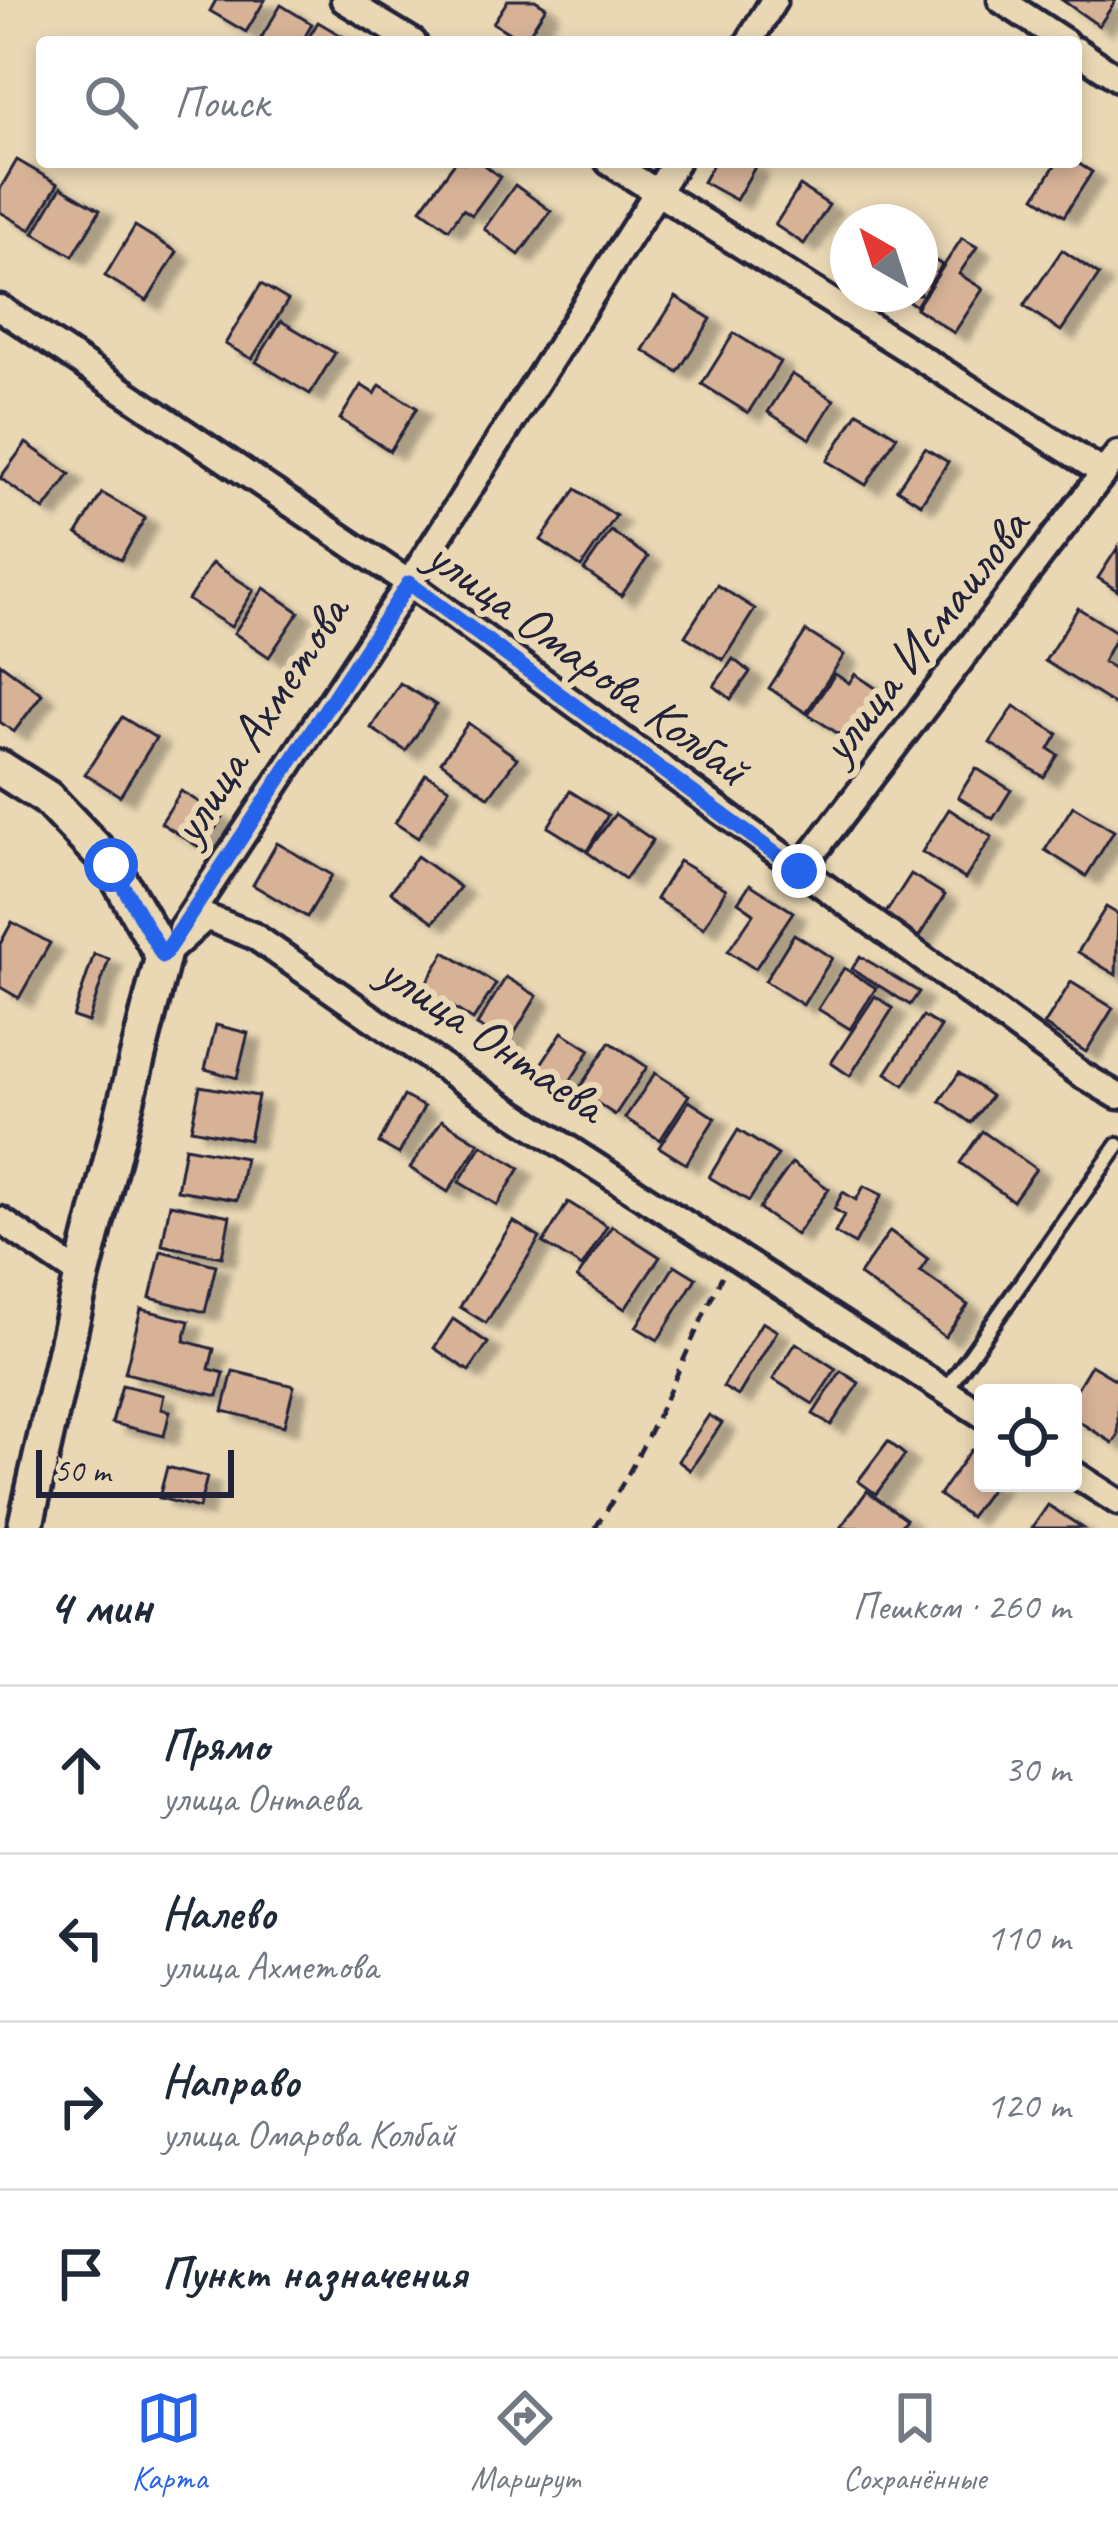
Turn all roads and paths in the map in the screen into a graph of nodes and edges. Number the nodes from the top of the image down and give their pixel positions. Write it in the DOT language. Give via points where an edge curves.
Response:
graph roads {
  1 [pos="344,0"];
  2 [pos="774,0"];
  3 [pos="1001,0"];
  4 [pos="402,36"];
  5 [pos="753,36"];
  6 [pos="1056,36"];
  7 [pos="1082,54"];
  8 [pos="1118,77"];
  9 [pos="619,168"];
  10 [pos="672,168"];
  11 [pos="658,192"];
  12 [pos="0,308"];
  13 [pos="1111,463"];
  14 [pos="409,583"];
  15 [pos="0,768"];
  16 [pos="799,871"];
  17 [pos="163,956"];
  18 [pos="1118,1096"];
  19 [pos="1118,1145"];
  20 [pos="0,1220"];
  21 [pos="732,1254"];
  22 [pos="82,1276"];
  23 [pos="946,1391"];
  24 [pos="974,1409"];
  25 [pos="1082,1479"];
  26 [pos="1118,1502"];
  27 [pos="26,1528"];
  28 [pos="595,1528"];
  1 -- 4 [label="street"];
  2 -- 5 [label="street"];
  3 -- 6 [label="street"];
  7 -- 8 [label="street"];
  9 -- 11 [label="street"];
  10 -- 11 [label="street, улица Ахметова"];
  11 -- 13 [label="street"];
  11 -- 14 [label="street, улица Ахметова"];
  12 -- 14 [label="street, улица Омарова Колбай"];
  13 -- 16 [label="street, улица Исмаилова"];
  14 -- 16 [label="street, улица Омарова Колбай"];
  14 -- 17 [label="street, улица Ахметова"];
  15 -- 17 [label="main road" via="47,798 111,865"];
  16 -- 18 [label="street, улица Омарова Колбай"];
  17 -- 21 [label="street, улица Онтаева" via="206,917 254,936"];
  17 -- 22 [label="main road, улица Ахметова"];
  19 -- 23 [label="lane"];
  20 -- 22 [label="street"];
  21 -- 23 [label="street, улица Онтаева"];
  21 -- 28 [label="path" via="673,1387"];
  22 -- 27 [label="main road, улица Ахметова"];
  23 -- 24 [label="street, улица Онтаева"];
  25 -- 26 [label="street"];
}
